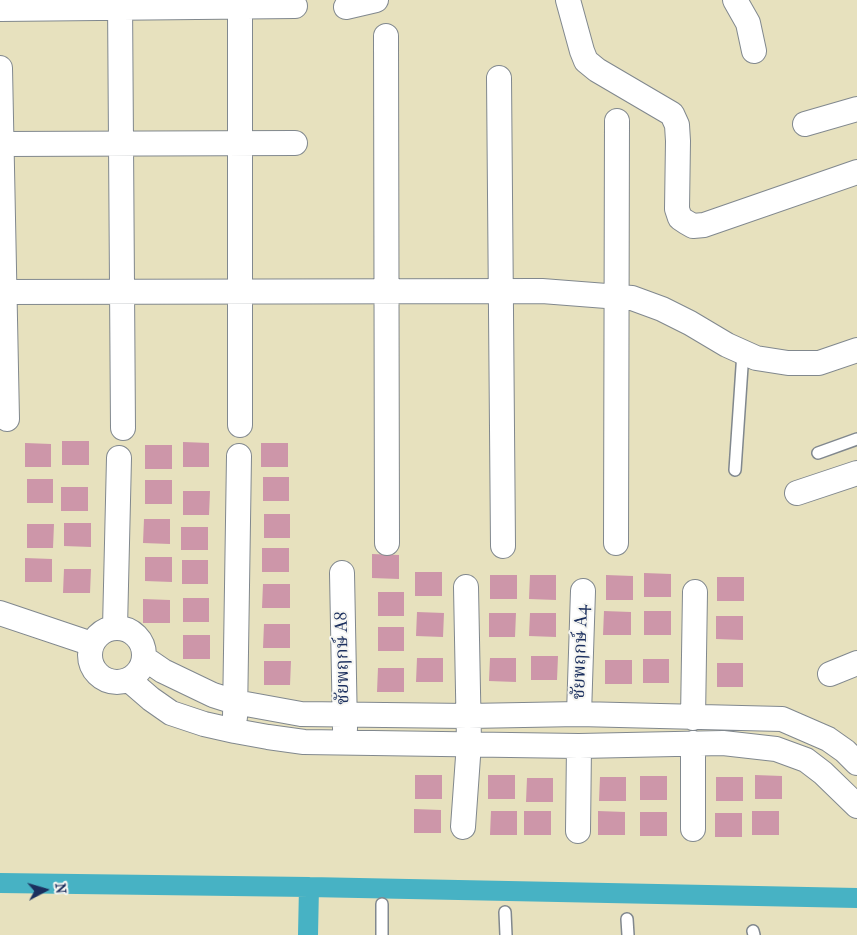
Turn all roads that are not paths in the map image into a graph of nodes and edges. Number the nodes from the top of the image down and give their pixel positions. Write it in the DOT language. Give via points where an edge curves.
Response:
graph roads {
  1 [pos="376,0"];
  2 [pos="568,0"];
  3 [pos="735,0"];
  4 [pos="120,4"];
  5 [pos="240,4"];
  6 [pos="295,6"];
  7 [pos="346,7"];
  8 [pos="0,9"];
  9 [pos="386,36"];
  10 [pos="754,51"];
  11 [pos="0,68"];
  12 [pos="499,78"];
  13 [pos="857,109"];
  14 [pos="617,121"];
  15 [pos="805,124"];
  16 [pos="295,142"];
  17 [pos="121,143"];
  18 [pos="240,143"];
  19 [pos="2,144"];
  20 [pos="1,171"];
  21 [pos="857,172"];
  22 [pos="122,291"];
  23 [pos="240,291"];
  24 [pos="388,291"];
  25 [pos="500,291"];
  26 [pos="2,292"];
  27 [pos="617,297"];
  28 [pos="857,350"];
  29 [pos="743,352"];
  30 [pos="7,419"];
  31 [pos="240,425"];
  32 [pos="123,428"];
  33 [pos="857,439"];
  34 [pos="818,452"];
  35 [pos="239,456"];
  36 [pos="119,458"];
  37 [pos="735,470"];
  38 [pos="857,473"];
  39 [pos="797,493"];
  40 [pos="388,543"];
  41 [pos="616,543"];
  42 [pos="503,546"];
  43 [pos="342,573"];
  44 [pos="466,587"];
  45 [pos="583,591"];
  46 [pos="695,592"];
  47 [pos="0,613"];
  48 [pos="115,628"];
  49 [pos="92,644"];
  50 [pos="144,658"];
  51 [pos="857,663"];
  52 [pos="830,674"];
  53 [pos="129,680"];
  54 [pos="235,702"];
  55 [pos="344,714"];
  56 [pos="579,714"];
  57 [pos="468,716"];
  58 [pos="693,718"];
  59 [pos="235,731"];
  60 [pos="345,743"];
  61 [pos="469,743"];
  62 [pos="693,743"];
  63 [pos="579,746"];
  64 [pos="857,763"];
  65 [pos="857,806"];
  66 [pos="463,827"];
  67 [pos="693,829"];
  68 [pos="578,831"];
  69 [pos="382,904"];
  70 [pos="505,912"];
  71 [pos="627,919"];
  72 [pos="382,935"];
  73 [pos="506,935"];
  74 [pos="628,935"];
  1 -- 7 [label="street"];
  2 -- 21 [label="street" via="586,61 672,114 677,125 678,209 680,218 686,222 704,226"];
  3 -- 10 [label="street" via="748,23"];
  4 -- 5 [label="street"];
  4 -- 8 [label="street"];
  4 -- 17 [label="street"];
  5 -- 6 [label="street"];
  5 -- 18 [label="street"];
  9 -- 24 [label="street"];
  11 -- 19 [label="street"];
  12 -- 25 [label="street"];
  13 -- 15 [label="street"];
  14 -- 27 [label="street"];
  16 -- 18 [label="street"];
  17 -- 18 [label="street"];
  17 -- 19 [label="street"];
  17 -- 22 [label="street"];
  18 -- 23 [label="street"];
  19 -- 20 [label="street"];
  20 -- 26 [label="street"];
  22 -- 23 [label="street"];
  22 -- 26 [label="street"];
  22 -- 32 [label="street"];
  23 -- 24 [label="street"];
  23 -- 31 [label="street"];
  24 -- 25 [label="street"];
  24 -- 40 [label="street"];
  25 -- 27 [label="street"];
  25 -- 42 [label="street"];
  26 -- 30 [label="street"];
  27 -- 29 [label="street" via="632,298 662,309"];
  27 -- 41 [label="street"];
  28 -- 29 [label="street" via="819,364 756,358"];
  29 -- 37 [label="lane"];
  33 -- 34 [label="lane"];
  35 -- 54 [label="street"];
  36 -- 48 [label="street"];
  38 -- 39 [label="street"];
  43 -- 55 [label="street, ชัยพฤกษ์ A8"];
  44 -- 57 [label="street"];
  45 -- 56 [label="street, ชัยพฤกษ์ A4"];
  46 -- 58 [label="street"];
  47 -- 49 [label="street"];
  48 -- 49 [label="street" via="105,630"];
  48 -- 50 [label="street" via="126,629 137,636 143,646"];
  49 -- 53 [label="street" via="89,655 98,675 118,683"];
  50 -- 53 [label="street" via="137,675"];
  50 -- 54 [label="street" via="163,671"];
  51 -- 52 [label="street"];
  53 -- 59 [label="street" via="171,713"];
  54 -- 55 [label="street" via="301,714"];
  54 -- 59 [label="street"];
  55 -- 57 [label="street"];
  55 -- 60 [label="street, ชัยพฤกษ์ A8"];
  56 -- 57 [label="street"];
  56 -- 58 [label="street"];
  57 -- 61 [label="street"];
  58 -- 64 [label="street" via="782,719 828,739"];
  59 -- 60 [label="street"];
  60 -- 61 [label="street"];
  61 -- 63 [label="street"];
  61 -- 66 [label="street"];
  62 -- 63 [label="street"];
  62 -- 65 [label="street" via="776,749 806,760"];
  62 -- 67 [label="street"];
  63 -- 68 [label="street"];
  69 -- 72 [label="lane"];
  70 -- 73 [label="lane"];
  71 -- 74 [label="lane"];
}
